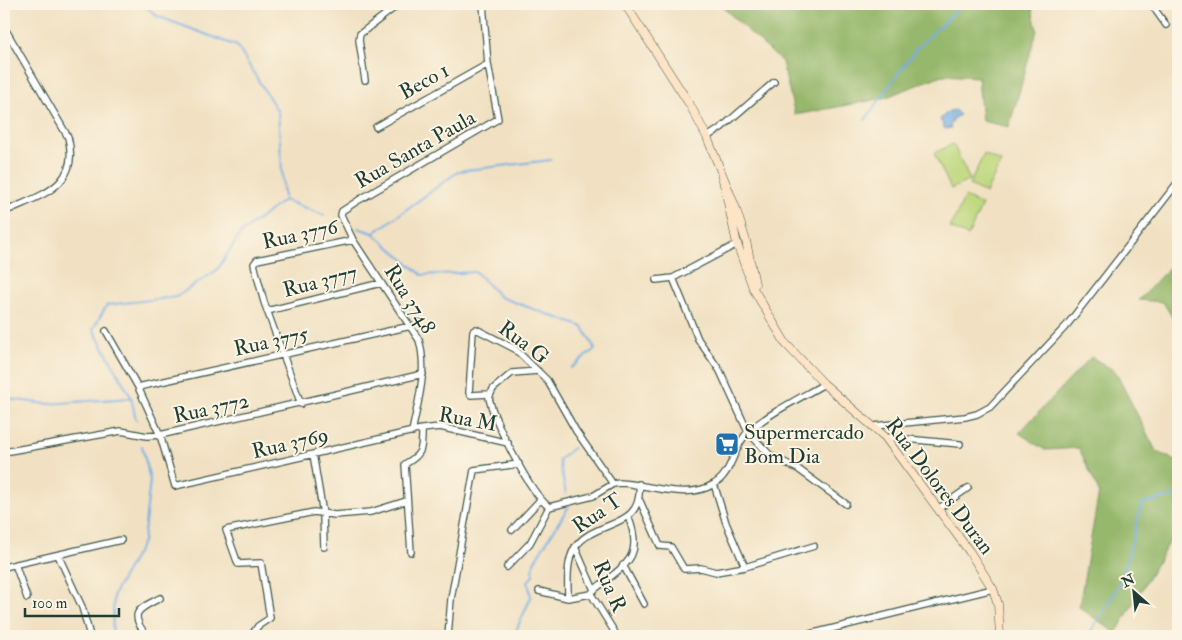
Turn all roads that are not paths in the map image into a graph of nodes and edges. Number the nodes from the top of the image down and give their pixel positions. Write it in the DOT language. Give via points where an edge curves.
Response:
graph roads {
  1 [pos="399,4"];
  2 [pos="483,4"];
  3 [pos="625,4"];
  4 [pos="1150,4"];
  5 [pos="1166,25"];
  6 [pos="4,27"];
  7 [pos="488,64"];
  8 [pos="365,80"];
  9 [pos="774,82"];
  10 [pos="376,126"];
  11 [pos="707,137"];
  12 [pos="723,180"];
  13 [pos="1178,182"];
  14 [pos="4,212"];
  15 [pos="353,240"];
  16 [pos="746,240"];
  17 [pos="737,244"];
  18 [pos="362,253"];
  19 [pos="673,278"];
  20 [pos="656,280"];
  21 [pos="381,283"];
  22 [pos="763,305"];
  23 [pos="267,311"];
  24 [pos="411,326"];
  25 [pos="106,331"];
  26 [pos="285,355"];
  27 [pos="538,371"];
  28 [pos="423,374"];
  29 [pos="824,384"];
  30 [pos="138,387"];
  31 [pos="489,394"];
  32 [pos="301,404"];
  33 [pos="874,426"];
  34 [pos="422,429"];
  35 [pos="412,432"];
  36 [pos="748,432"];
  37 [pos="160,435"];
  38 [pos="885,437"];
  39 [pos="508,443"];
  40 [pos="960,444"];
  41 [pos="4,452"];
  42 [pos="313,454"];
  43 [pos="519,464"];
  44 [pos="613,484"];
  45 [pos="639,484"];
  46 [pos="714,484"];
  47 [pos="968,488"];
  48 [pos="540,500"];
  49 [pos="406,501"];
  50 [pos="640,501"];
  51 [pos="846,504"];
  52 [pos="549,507"];
  53 [pos="938,508"];
  54 [pos="323,514"];
  55 [pos="628,516"];
  56 [pos="512,530"];
  57 [pos="121,540"];
  58 [pos="814,546"];
  59 [pos="324,547"];
  60 [pos="575,547"];
  61 [pos="411,552"];
  62 [pos="58,555"];
  63 [pos="15,564"];
  64 [pos="623,565"];
  65 [pos="4,567"];
  66 [pos="507,567"];
  67 [pos="745,567"];
  68 [pos="993,589"];
  69 [pos="539,591"];
  70 [pos="592,592"];
  71 [pos="27,598"];
  72 [pos="160,598"];
  73 [pos="568,598"];
  74 [pos="644,604"];
  75 [pos="90,636"];
  76 [pos="144,636"];
  77 [pos="251,636"];
  78 [pos="448,636"];
  79 [pos="617,636"];
  80 [pos="802,636"];
  81 [pos="1000,636"];
  1 -- 8 [label="street" via="360,34"];
  2 -- 7 [label="street, Rua Santa Paula"];
  3 -- 11 [label="street, Rua Dolores Duran"];
  4 -- 5 [label="street"];
  6 -- 14 [label="street" via="68,137 71,149 68,168 58,186"];
  7 -- 10 [label="street, Beco 1"];
  7 -- 15 [label="street, Rua Santa Paula" via="498,119 342,211 342,220"];
  9 -- 11 [label="street"];
  11 -- 12 [label="street, Rua Dolores Duran"];
  12 -- 16 [label="street, Rua Dolores Duran"];
  12 -- 17 [label="street, Rua Dolores Duran"];
  13 -- 33 [label="street" via="1067,325 990,407 965,417"];
  15 -- 18 [label="street, Rua Santa Paula"];
  15 -- 23 [label="street, Rua 3776" via="255,261"];
  16 -- 17 [label="street" via="739,238"];
  16 -- 22 [label="street, Rua Dolores Duran"];
  17 -- 19 [label="street"];
  17 -- 22 [label="street, Rua Dolores Duran" via="747,275"];
  18 -- 21 [label="street, Rua 3748"];
  19 -- 20 [label="street"];
  19 -- 36 [label="street" via="698,340 720,371"];
  21 -- 23 [label="street, Rua 3777"];
  21 -- 24 [label="street, Rua 3748"];
  22 -- 29 [label="street, Rua Dolores Duran" via="786,344"];
  23 -- 26 [label="street"];
  24 -- 26 [label="street, Rua 3775"];
  24 -- 28 [label="street, Rua 3748" via="424,357"];
  25 -- 30 [label="street"];
  26 -- 30 [label="street, Rua 3775"];
  26 -- 32 [label="street"];
  27 -- 31 [label="street" via="512,373"];
  27 -- 31 [label="street, Rua G" via="506,344 483,331 474,330 469,393"];
  27 -- 44 [label="street, Rua G" via="547,380 579,436"];
  28 -- 32 [label="street, Rua 3772"];
  28 -- 35 [label="street, Rua 3748"];
  29 -- 33 [label="street, Rua Dolores Duran"];
  29 -- 36 [label="street"];
  30 -- 37 [label="street"];
  31 -- 39 [label="street"];
  32 -- 37 [label="street, Rua 3772"];
  33 -- 38 [label="street, Rua Dolores Duran"];
  34 -- 35 [label="street"];
  34 -- 39 [label="street, Rua M" via="440,426"];
  34 -- 49 [label="street" via="421,451 404,464"];
  35 -- 42 [label="street, Rua 3769"];
  36 -- 46 [label="street" via="723,476"];
  36 -- 51 [label="street" via="770,455 798,469"];
  37 -- 41 [label="street, Rua 3772" via="121,431"];
  37 -- 42 [label="street, Rua 3769" via="175,486"];
  38 -- 40 [label="street"];
  38 -- 53 [label="street, Rua Dolores Duran"];
  39 -- 43 [label="street"];
  42 -- 54 [label="street"];
  43 -- 48 [label="street"];
  43 -- 78 [label="street" via="474,470 451,599"];
  44 -- 45 [label="street"];
  44 -- 52 [label="street" via="594,496"];
  45 -- 46 [label="street" via="680,491"];
  45 -- 50 [label="street, Rua T"];
  46 -- 67 [label="street"];
  47 -- 53 [label="street"];
  48 -- 52 [label="street"];
  48 -- 56 [label="street"];
  49 -- 54 [label="street" via="371,512"];
  49 -- 61 [label="street"];
  50 -- 55 [label="street, Rua T"];
  50 -- 67 [label="street" via="660,546 671,547 684,569 701,568 716,572"];
  52 -- 66 [label="street" via="530,544"];
  53 -- 68 [label="street, Rua Dolores Duran"];
  54 -- 59 [label="street"];
  54 -- 77 [label="street" via="291,515 226,530 238,564 261,563 270,618"];
  55 -- 60 [label="street, Rua T"];
  55 -- 64 [label="street" via="636,549"];
  57 -- 62 [label="street"];
  58 -- 67 [label="street"];
  60 -- 70 [label="street, Rua R"];
  60 -- 73 [label="street, Rua T" via="569,568"];
  62 -- 63 [label="street"];
  62 -- 75 [label="street" via="82,607"];
  63 -- 65 [label="street"];
  63 -- 71 [label="street"];
  64 -- 70 [label="street"];
  64 -- 74 [label="street"];
  68 -- 80 [label="street"];
  68 -- 81 [label="street, Rua Dolores Duran" via="998,604"];
  69 -- 73 [label="street"];
  70 -- 73 [label="street"];
  70 -- 79 [label="street, Rua R"];
  72 -- 76 [label="street" via="136,613 136,620 146,634"];
}
